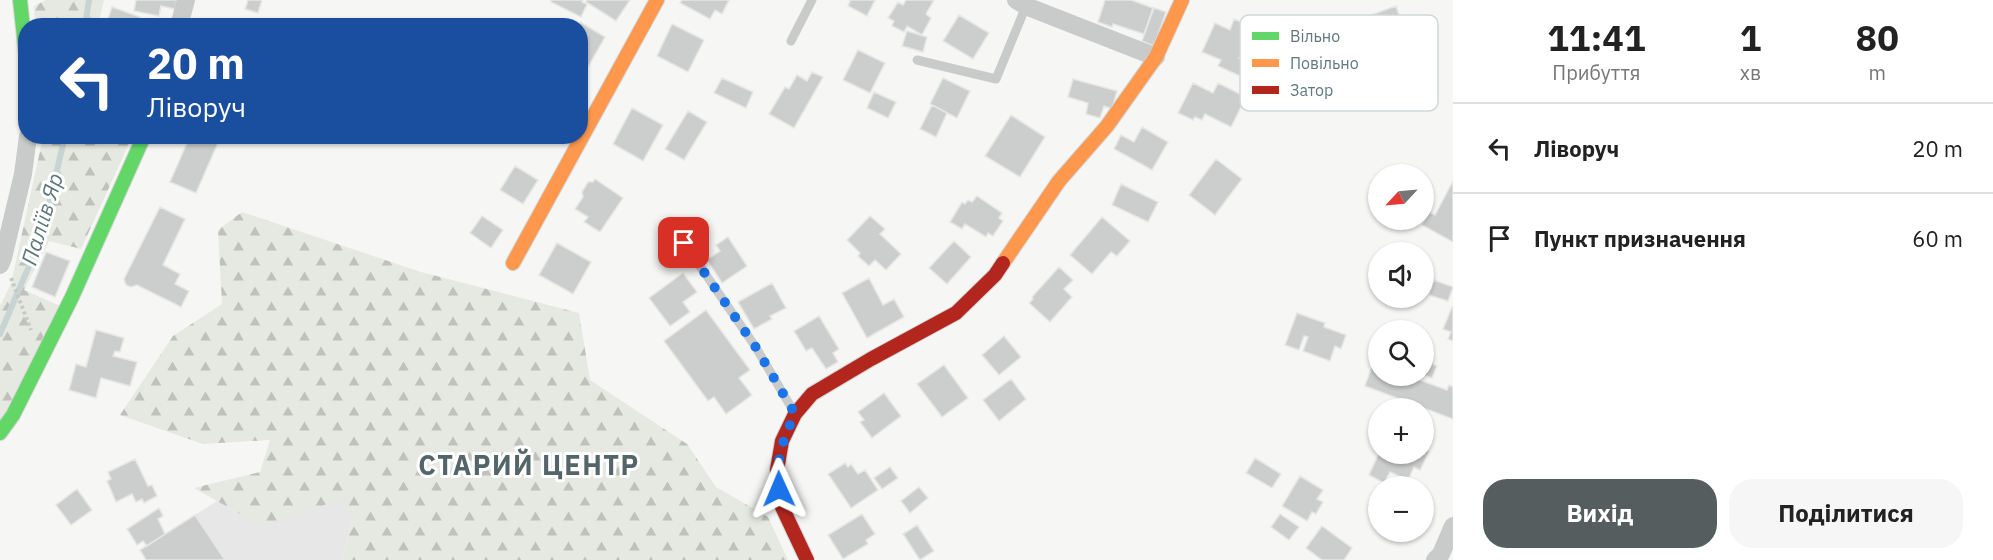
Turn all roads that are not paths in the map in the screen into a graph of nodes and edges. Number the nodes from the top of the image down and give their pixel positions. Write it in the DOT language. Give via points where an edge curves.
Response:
graph roads {
  1 [pos="20,0"];
  2 [pos="186,0"];
  3 [pos="657,0"];
  4 [pos="812,0"];
  5 [pos="1182,0"];
  6 [pos="1021,3"];
  7 [pos="22,18"];
  8 [pos="181,18"];
  9 [pos="791,41"];
  10 [pos="1156,57"];
  11 [pos="917,60"];
  12 [pos="588,126"];
  13 [pos="27,144"];
  14 [pos="140,144"];
  15 [pos="578,144"];
  16 [pos="684,243"];
  17 [pos="2,262"];
  18 [pos="513,263"];
  19 [pos="795,414"];
  20 [pos="0,433"];
  21 [pos="1453,526"];
  22 [pos="807,560"];
  23 [pos="1436,560"];
  1 -- 7 [label="street"];
  2 -- 8 [label="street"];
  3 -- 12 [label="street"];
  4 -- 9 [label="lane"];
  5 -- 10 [label="street"];
  6 -- 10 [label="street"];
  6 -- 11 [label="lane" via="996,79"];
  10 -- 19 [label="street" via="1107,126 1059,181 995,275 956,313 812,394"];
  13 -- 17 [label="street"];
  14 -- 20 [label="street" via="72,297 13,415"];
  15 -- 18 [label="street"];
  16 -- 19 [label="lane" via="755,346"];
  19 -- 22 [label="street" via="782,441 777,470 782,507"];
  21 -- 23 [label="street"];
}
